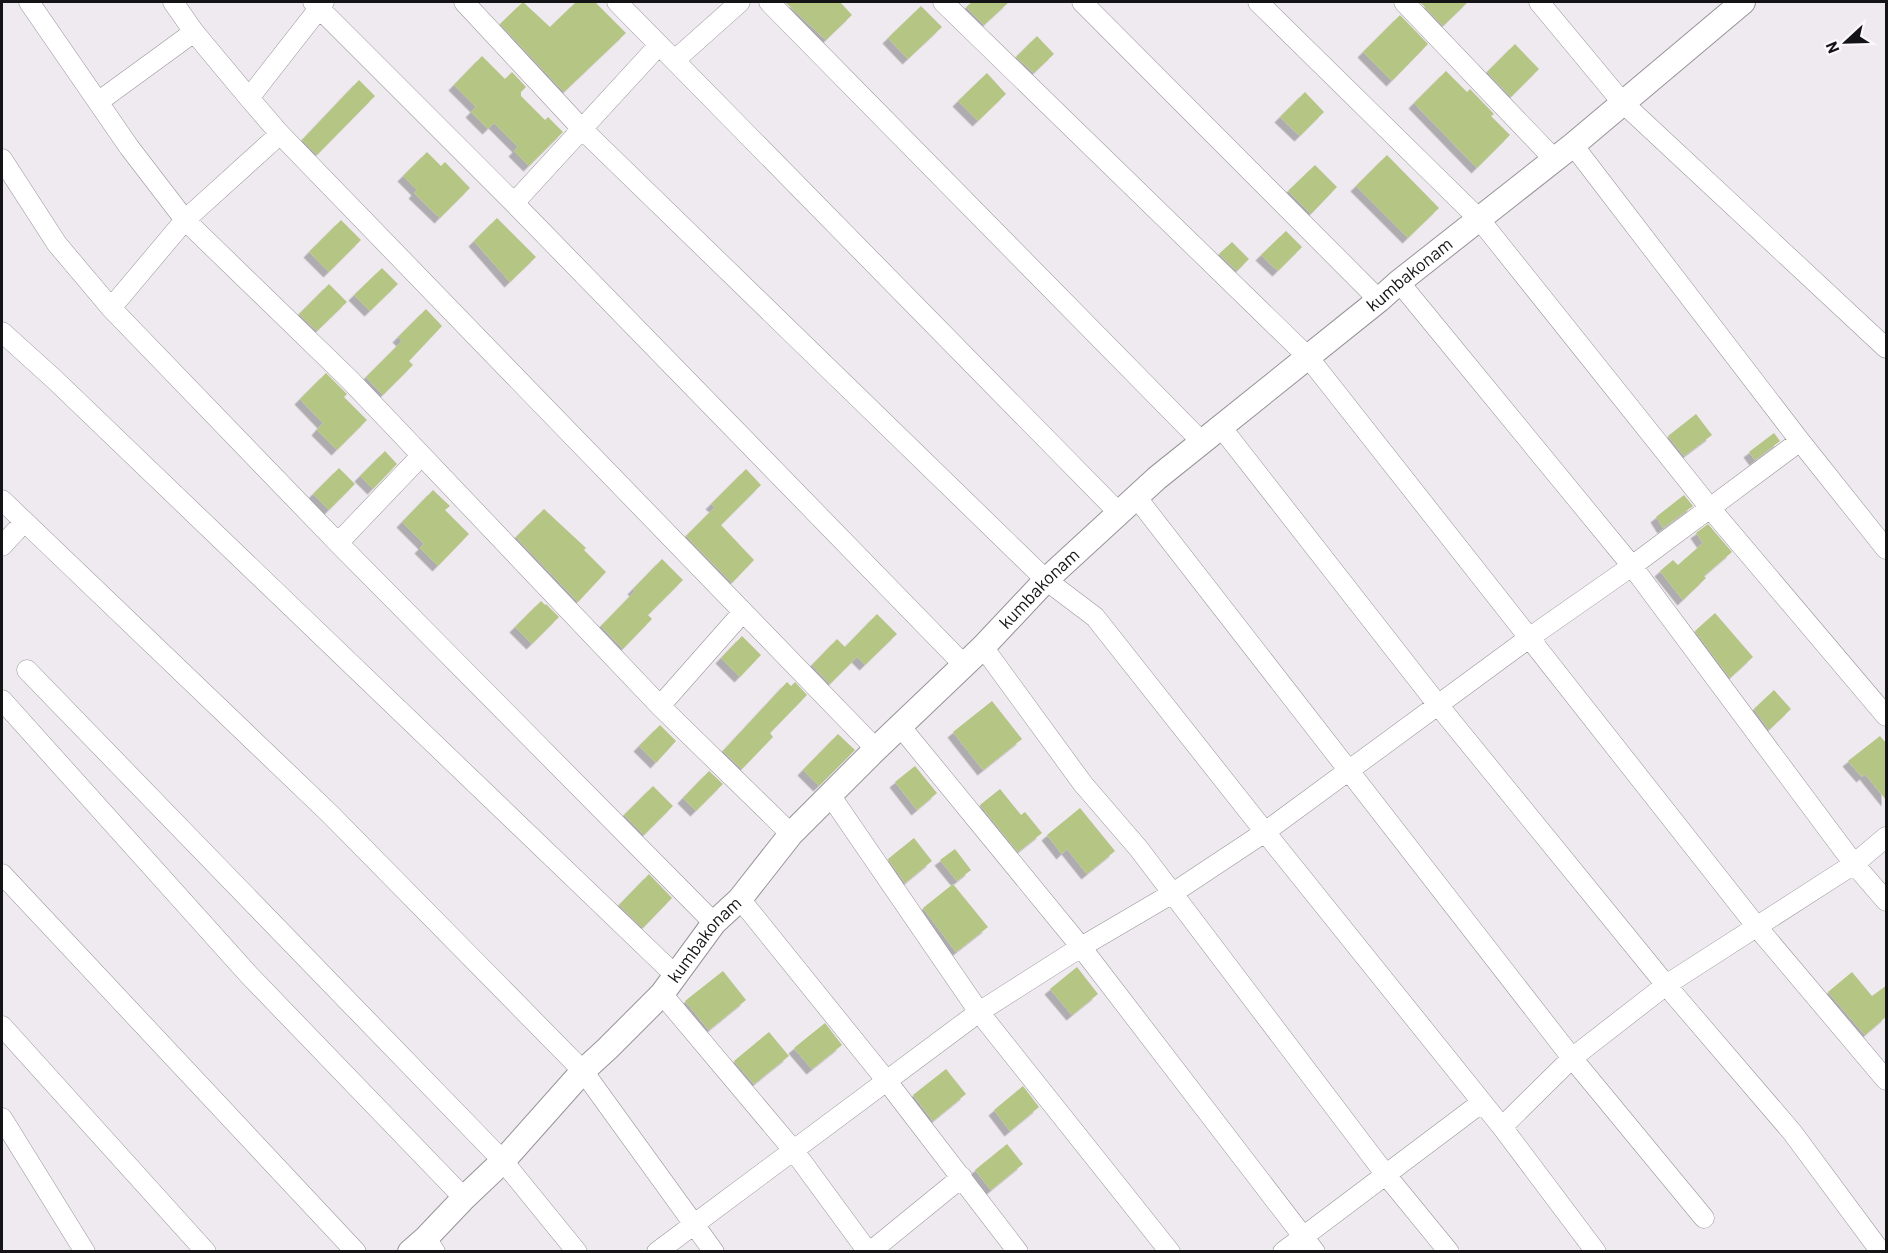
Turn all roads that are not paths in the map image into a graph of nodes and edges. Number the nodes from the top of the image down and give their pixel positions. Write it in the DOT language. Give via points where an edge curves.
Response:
graph roads {
  1 [pos="29,2"];
  2 [pos="173,2"];
  3 [pos="464,2"];
  4 [pos="617,2"];
  5 [pos="740,2"];
  6 [pos="769,2"];
  7 [pos="943,2"];
  8 [pos="1082,2"];
  9 [pos="1258,2"];
  10 [pos="1404,2"];
  11 [pos="1539,2"];
  12 [pos="319,4"];
  13 [pos="1736,4"];
  14 [pos="194,32"];
  15 [pos="659,45"];
  16 [pos="675,60"];
  17 [pos="249,98"];
  18 [pos="98,102"];
  19 [pos="1622,102"];
  20 [pos="582,129"];
  21 [pos="280,134"];
  22 [pos="1563,152"];
  23 [pos="2,159"];
  24 [pos="514,202"];
  25 [pos="185,220"];
  26 [pos="1480,220"];
  27 [pos="1398,282"];
  28 [pos="1379,300"];
  29 [pos="111,308"];
  30 [pos="2,332"];
  31 [pos="1887,348"];
  32 [pos="1308,357"];
  33 [pos="1221,427"];
  34 [pos="1800,441"];
  35 [pos="1202,442"];
  36 [pos="421,456"];
  37 [pos="2,500"];
  38 [pos="1128,506"];
  39 [pos="1710,508"];
  40 [pos="24,522"];
  41 [pos="338,543"];
  42 [pos="2,546"];
  43 [pos="1887,549"];
  44 [pos="1632,566"];
  45 [pos="1046,580"];
  46 [pos="743,612"];
  47 [pos="1529,638"];
  48 [pos="983,647"];
  49 [pos="964,665"];
  50 [pos="27,670"];
  51 [pos="2,700"];
  52 [pos="1438,705"];
  53 [pos="660,706"];
  54 [pos="1887,716"];
  55 [pos="900,726"];
  56 [pos="876,749"];
  57 [pos="1347,770"];
  58 [pos="830,795"];
  59 [pos="1265,832"];
  60 [pos="791,834"];
  61 [pos="1887,837"];
  62 [pos="1854,864"];
  63 [pos="2,873"];
  64 [pos="1173,893"];
  65 [pos="740,899"];
  66 [pos="1887,901"];
  67 [pos="714,923"];
  68 [pos="1757,927"];
  69 [pos="1081,947"];
  70 [pos="669,985"];
  71 [pos="1666,986"];
  72 [pos="980,1012"];
  73 [pos="2,1026"];
  74 [pos="1572,1058"];
  75 [pos="583,1071"];
  76 [pos="886,1080"];
  77 [pos="1887,1080"];
  78 [pos="1481,1102"];
  79 [pos="2,1118"];
  80 [pos="1502,1127"];
  81 [pos="794,1150"];
  82 [pos="503,1161"];
  83 [pos="1386,1174"];
  84 [pos="962,1177"];
  85 [pos="464,1198"];
  86 [pos="1704,1218"];
  87 [pos="693,1225"];
  88 [pos="1310,1244"];
  89 [pos="424,1247"];
  90 [pos="85,1251"];
  91 [pos="206,1251"];
  92 [pos="356,1251"];
  93 [pos="577,1251"];
  94 [pos="657,1251"];
  95 [pos="714,1251"];
  96 [pos="869,1251"];
  97 [pos="1018,1251"];
  98 [pos="1170,1251"];
  99 [pos="1283,1251"];
  100 [pos="1449,1251"];
  101 [pos="1596,1251"];
  102 [pos="1881,1251"];
  1 -- 18 [label="street"];
  2 -- 14 [label="street"];
  3 -- 20 [label="street"];
  4 -- 15 [label="street"];
  5 -- 16 [label="street"];
  6 -- 35 [label="street"];
  7 -- 32 [label="street"];
  8 -- 28 [label="street"];
  9 -- 26 [label="street"];
  10 -- 22 [label="street"];
  11 -- 19 [label="street"];
  12 -- 17 [label="street"];
  12 -- 24 [label="street"];
  13 -- 19 [label="street, kumbakonam"];
  14 -- 17 [label="street"];
  14 -- 18 [label="street"];
  15 -- 16 [label="street"];
  15 -- 20 [label="street"];
  16 -- 38 [label="street"];
  17 -- 21 [label="street"];
  18 -- 25 [label="street"];
  19 -- 22 [label="street, kumbakonam"];
  19 -- 31 [label="street"];
  20 -- 24 [label="street"];
  20 -- 45 [label="street"];
  21 -- 25 [label="street"];
  21 -- 46 [label="street"];
  22 -- 26 [label="street, kumbakonam"];
  22 -- 34 [label="street"];
  23 -- 29 [label="street" via="57,244"];
  24 -- 49 [label="street"];
  25 -- 29 [label="street"];
  25 -- 36 [label="street" via="350,380"];
  26 -- 27 [label="street, kumbakonam"];
  26 -- 39 [label="street"];
  27 -- 28 [label="street, kumbakonam"];
  27 -- 44 [label="street"];
  28 -- 32 [label="street, kumbakonam"];
  29 -- 41 [label="street"];
  30 -- 70 [label="street"];
  32 -- 33 [label="street, kumbakonam"];
  32 -- 47 [label="street"];
  33 -- 35 [label="street, kumbakonam"];
  33 -- 52 [label="street"];
  34 -- 39 [label="street"];
  34 -- 43 [label="street"];
  35 -- 38 [label="street, kumbakonam"];
  36 -- 41 [label="street"];
  36 -- 53 [label="street"];
  37 -- 40 [label="street"];
  38 -- 45 [label="street, kumbakonam"];
  38 -- 57 [label="street"];
  39 -- 44 [label="street"];
  39 -- 54 [label="street"];
  40 -- 42 [label="street"];
  40 -- 75 [label="street" via="330,814"];
  41 -- 67 [label="street"];
  44 -- 47 [label="street"];
  44 -- 62 [label="street"];
  45 -- 48 [label="street, kumbakonam"];
  45 -- 59 [label="street" via="1095,617"];
  46 -- 53 [label="street"];
  46 -- 56 [label="street"];
  47 -- 52 [label="street"];
  47 -- 68 [label="street"];
  48 -- 49 [label="street, kumbakonam"];
  48 -- 64 [label="street" via="1083,784"];
  49 -- 55 [label="street, kumbakonam"];
  50 -- 82 [label="street"];
  51 -- 85 [label="street" via="249,975"];
  52 -- 57 [label="street"];
  52 -- 71 [label="street"];
  53 -- 60 [label="street"];
  55 -- 56 [label="street, kumbakonam"];
  55 -- 69 [label="street"];
  56 -- 58 [label="street, kumbakonam"];
  57 -- 59 [label="street"];
  57 -- 74 [label="street"];
  58 -- 60 [label="street, kumbakonam"];
  58 -- 72 [label="street"];
  59 -- 64 [label="street"];
  59 -- 78 [label="street"];
  60 -- 65 [label="street, kumbakonam"];
  61 -- 62 [label="street"];
  62 -- 66 [label="street"];
  62 -- 68 [label="street"];
  63 -- 92 [label="street"];
  64 -- 69 [label="street"];
  64 -- 83 [label="street"];
  65 -- 67 [label="street, kumbakonam"];
  65 -- 76 [label="street"];
  67 -- 70 [label="street, kumbakonam"];
  68 -- 71 [label="street"];
  68 -- 77 [label="street"];
  69 -- 72 [label="street"];
  69 -- 88 [label="street"];
  70 -- 75 [label="street, kumbakonam"];
  70 -- 81 [label="street"];
  71 -- 74 [label="street"];
  71 -- 102 [label="street" via="1792,1132"];
  72 -- 76 [label="street"];
  72 -- 98 [label="street"];
  73 -- 91 [label="street"];
  74 -- 80 [label="street"];
  74 -- 86 [label="street"];
  75 -- 82 [label="street, kumbakonam"];
  75 -- 87 [label="street"];
  76 -- 81 [label="street"];
  76 -- 84 [label="street"];
  78 -- 80 [label="street"];
  78 -- 83 [label="street"];
  79 -- 90 [label="street"];
  80 -- 101 [label="street"];
  81 -- 87 [label="street"];
  81 -- 96 [label="street"];
  82 -- 85 [label="street, kumbakonam"];
  82 -- 93 [label="street"];
  83 -- 88 [label="street"];
  83 -- 100 [label="street"];
  84 -- 96 [label="street"];
  84 -- 97 [label="street"];
  85 -- 89 [label="street, kumbakonam"];
  87 -- 94 [label="street"];
  87 -- 95 [label="street"];
  88 -- 99 [label="street"];
}
